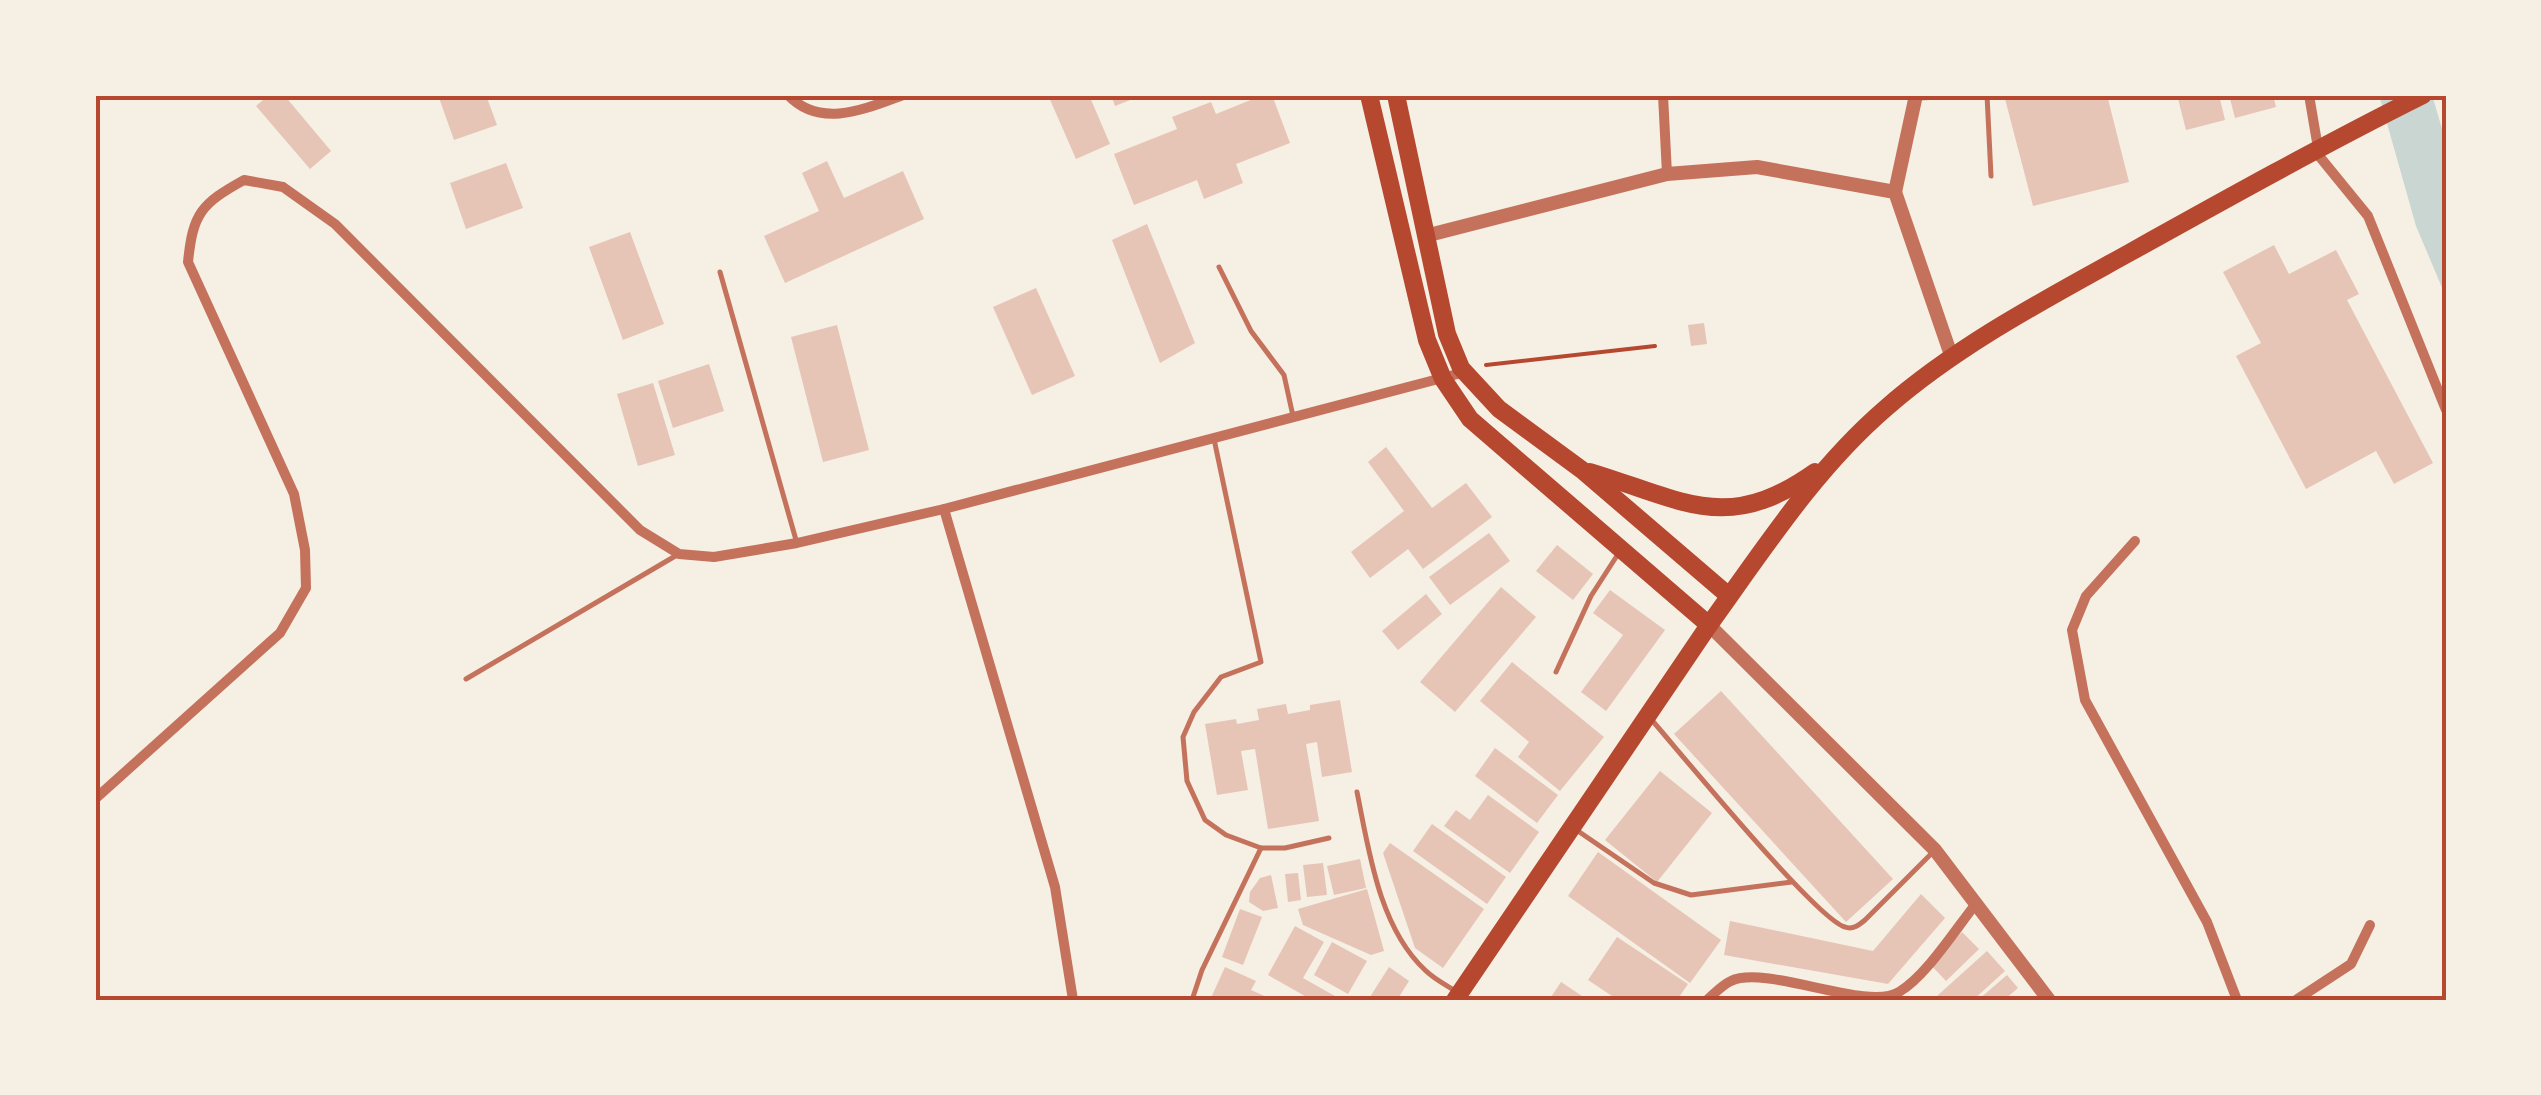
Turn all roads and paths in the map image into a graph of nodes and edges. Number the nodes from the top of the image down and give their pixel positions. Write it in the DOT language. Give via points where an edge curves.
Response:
graph roads {
  1 [pos="788,95"];
  2 [pos="903,95"];
  3 [pos="1370,95"];
  4 [pos="1396,95"];
  5 [pos="1662,95"];
  6 [pos="2309,95"];
  7 [pos="2423,95"];
  8 [pos="1916,97"];
  9 [pos="2319,148"];
  10 [pos="1667,174"];
  11 [pos="1991,176"];
  12 [pos="1895,192"];
  13 [pos="1425,236"];
  14 [pos="1219,267"];
  15 [pos="720,272"];
  16 [pos="1655,346"];
  17 [pos="1952,358"];
  18 [pos="1463,370"];
  19 [pos="1443,379"];
  20 [pos="2446,410"];
  21 [pos="1294,418"];
  22 [pos="1214,439"];
  23 [pos="1836,458"];
  24 [pos="1582,470"];
  25 [pos="944,509"];
  26 [pos="2135,541"];
  27 [pos="797,543"];
  28 [pos="1621,550"];
  29 [pos="679,554"];
  30 [pos="1729,596"];
  31 [pos="1708,624"];
  32 [pos="1556,672"];
  33 [pos="466,679"];
  34 [pos="1648,715"];
  35 [pos="1357,792"];
  36 [pos="95,799"];
  37 [pos="1572,827"];
  38 [pos="1329,838"];
  39 [pos="1261,848"];
  40 [pos="1935,850"];
  41 [pos="1792,882"];
  42 [pos="1975,905"];
  43 [pos="2370,925"];
  44 [pos="1457,997"];
  45 [pos="1073,1000"];
  46 [pos="1192,1000"];
  47 [pos="1706,1000"];
  48 [pos="2049,1000"];
  49 [pos="2237,1000"];
  50 [pos="2296,1000"];
  1 -- 2 [label="street" via="798,106 836,114"];
  3 -- 19 [label="main road" via="1427,340"];
  4 -- 13 [label="main road"];
  5 -- 10 [label="street"];
  6 -- 9 [label="street"];
  7 -- 9 [label="main road"];
  8 -- 11 [label="lane" via="1987,95"];
  8 -- 12 [label="street"];
  9 -- 17 [label="main road"];
  9 -- 20 [label="street" via="2368,216"];
  10 -- 12 [label="street" via="1757,167"];
  10 -- 13 [label="street"];
  12 -- 17 [label="street"];
  13 -- 18 [label="main road" via="1447,334"];
  14 -- 21 [label="lane" via="1251,331 1284,375"];
  15 -- 27 [label="lane"];
  16 -- 18 [label="path"];
  17 -- 23 [label="main road" via="1886,408"];
  18 -- 19 [label="street"];
  18 -- 24 [label="main road" via="1499,410"];
  19 -- 21 [label="street"];
  19 -- 28 [label="main road" via="1470,420"];
  21 -- 22 [label="street"];
  22 -- 25 [label="street"];
  22 -- 39 [label="lane" via="1261,662 1221,677 1194,712 1183,737 1187,781 1205,820"];
  23 -- 24 [label="main road" via="1774,499 1726,509"];
  23 -- 30 [label="main road"];
  24 -- 30 [label="main road"];
  25 -- 27 [label="street"];
  25 -- 45 [label="street" via="1055,887"];
  26 -- 49 [label="street" via="2086,596 2072,630 2085,700 2207,922"];
  27 -- 29 [label="street" via="714,557"];
  28 -- 31 [label="main road"];
  28 -- 32 [label="lane"];
  29 -- 33 [label="lane"];
  29 -- 36 [label="street" via="640,530 335,224 284,187 244,180 212,198 192,227 188,262 294,494 306,588 280,632"];
  30 -- 31 [label="main road"];
  31 -- 34 [label="main road"];
  31 -- 40 [label="street"];
  34 -- 37 [label="main road"];
  34 -- 41 [label="lane"];
  35 -- 44 [label="lane" via="1376,886 1398,932 1425,971"];
  37 -- 41 [label="lane" via="1654,883 1691,895"];
  37 -- 44 [label="main road"];
  38 -- 39 [label="lane"];
  39 -- 46 [label="lane"];
  40 -- 41 [label="lane" via="1855,928 1843,927"];
  40 -- 42 [label="street"];
  42 -- 47 [label="street" via="1896,995 1740,978"];
  42 -- 48 [label="street"];
  43 -- 50 [label="street" via="2350,964"];
}
